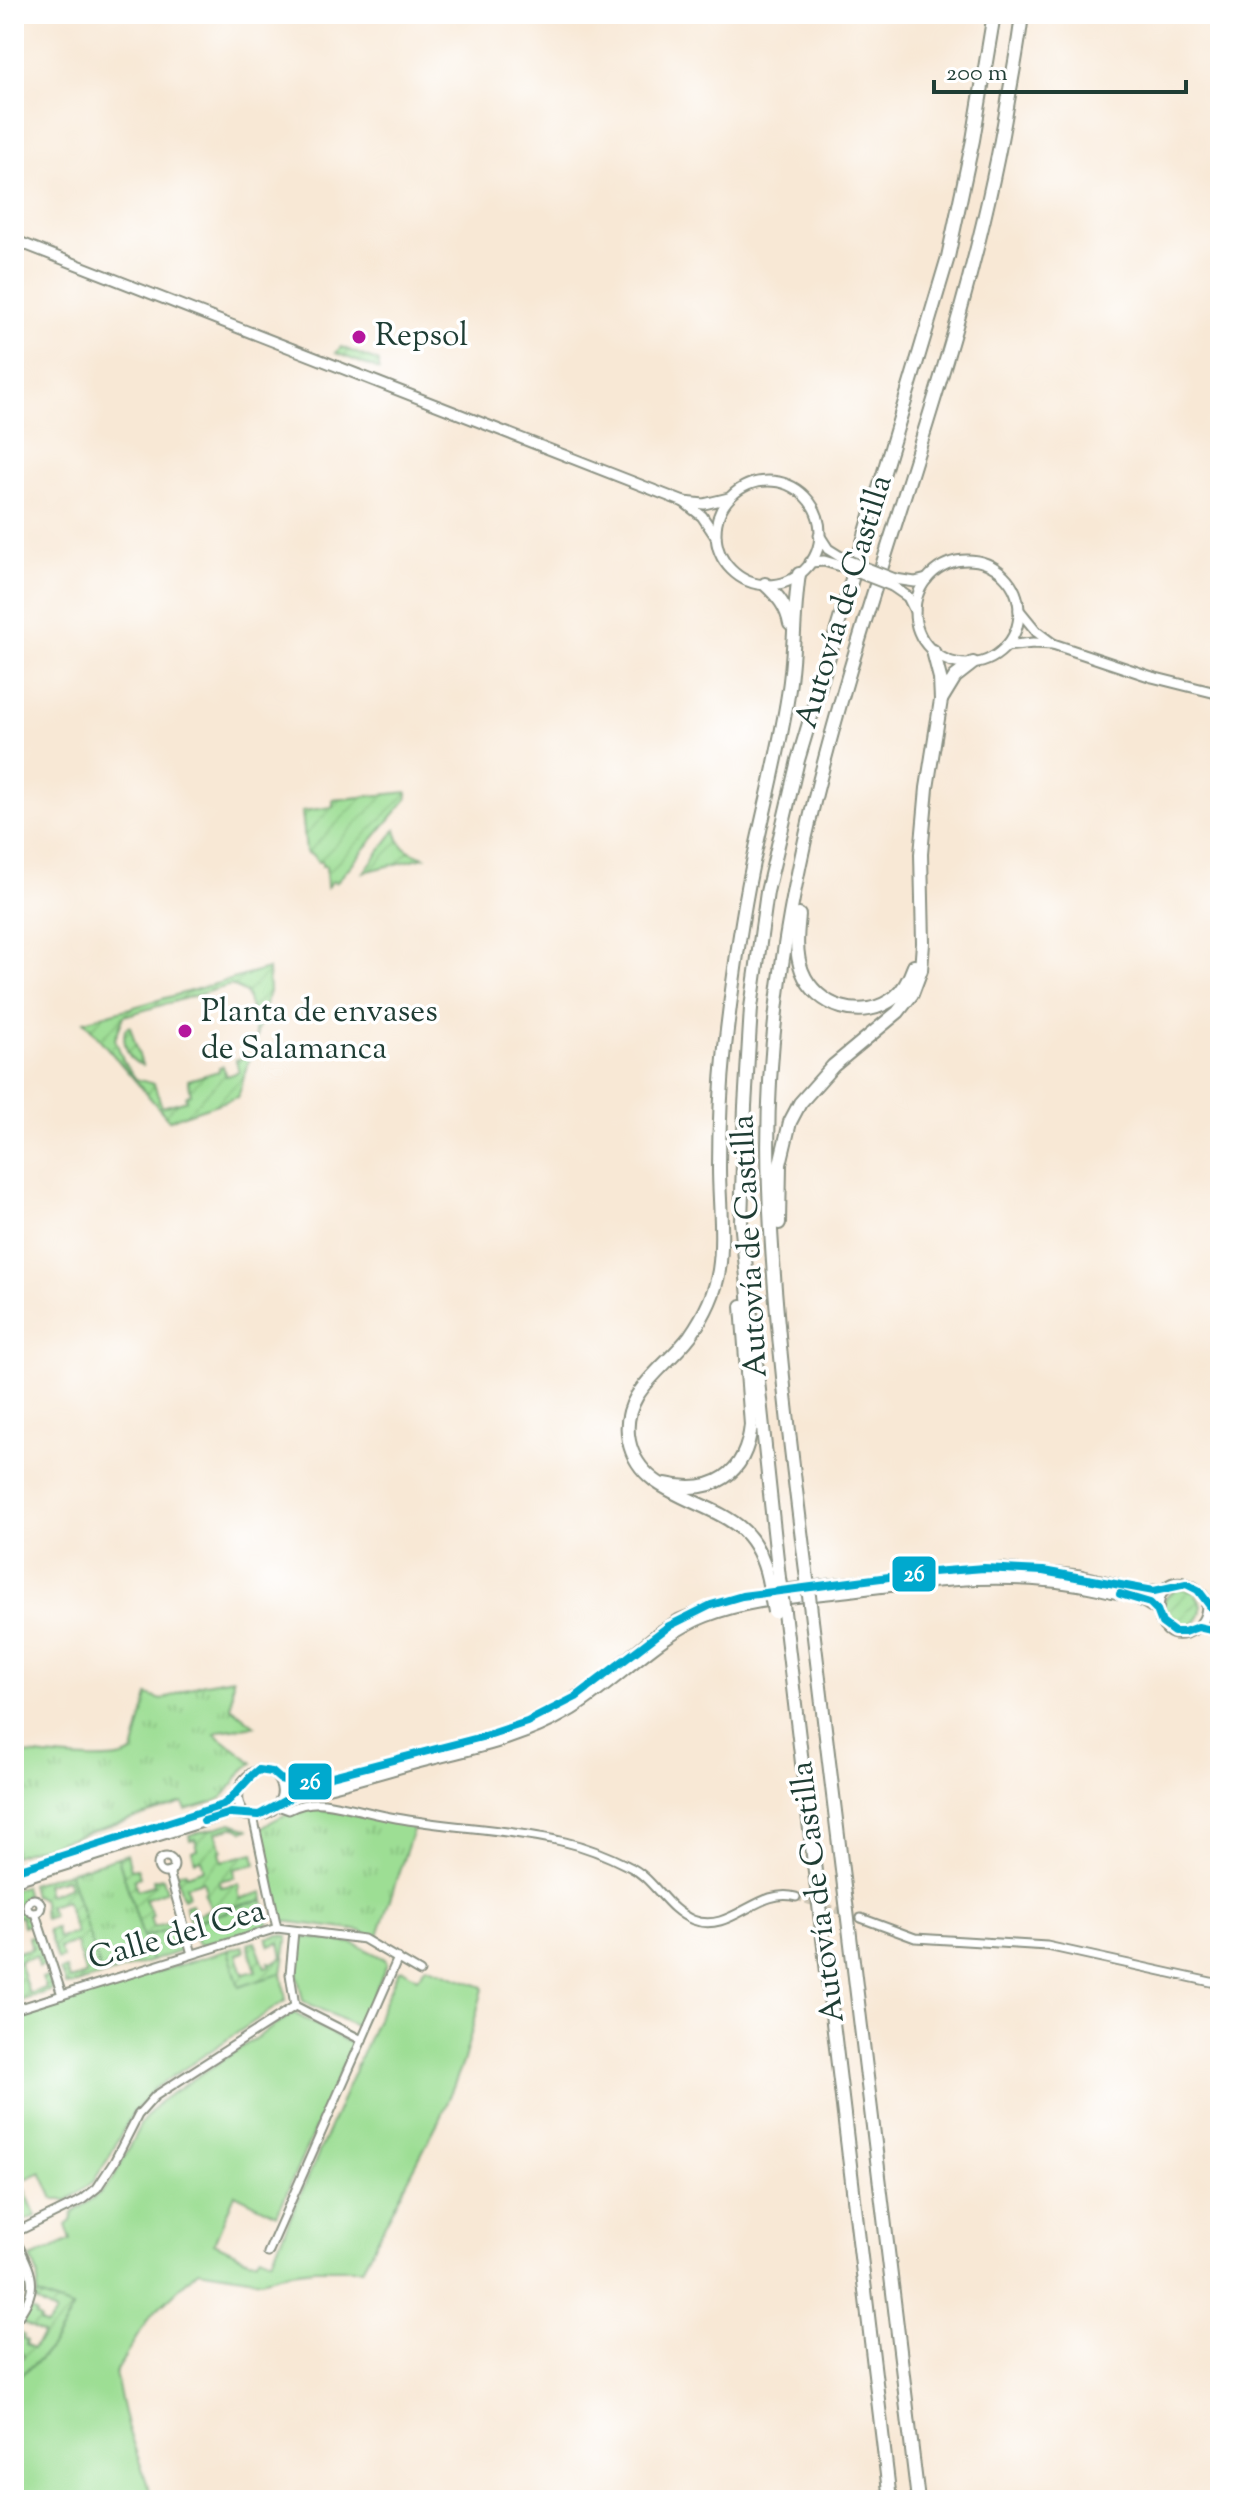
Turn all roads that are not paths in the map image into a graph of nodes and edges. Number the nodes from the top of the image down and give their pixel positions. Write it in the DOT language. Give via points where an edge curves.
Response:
graph roads {
  1 [pos="994,14"];
  2 [pos="1022,14"];
  3 [pos="14,240"];
  4 [pos="729,498"];
  5 [pos="684,502"];
  6 [pos="819,535"];
  7 [pos="716,537"];
  8 [pos="810,562"];
  9 [pos="843,563"];
  10 [pos="799,574"];
  11 [pos="927,579"];
  12 [pos="893,582"];
  13 [pos="765,584"];
  14 [pos="1019,609"];
  15 [pos="915,611"];
  16 [pos="794,641"];
  17 [pos="1053,644"];
  18 [pos="1006,646"];
  19 [pos="933,651"];
  20 [pos="973,663"];
  21 [pos="1220,694"];
  22 [pos="941,700"];
  23 [pos="805,842"];
  24 [pos="922,911"];
  25 [pos="751,1008"];
  26 [pos="780,1354"];
  27 [pos="659,1483"];
  28 [pos="774,1578"];
  29 [pos="1164,1591"];
  30 [pos="1207,1603"];
  31 [pos="1157,1611"];
  32 [pos="1220,1619"];
  33 [pos="1198,1627"];
  34 [pos="1220,1632"];
  35 [pos="280,1779"];
  36 [pos="236,1796"];
  37 [pos="280,1803"];
  38 [pos="249,1814"];
  39 [pos="14,1871"];
  40 [pos="169,1872"];
  41 [pos="14,1881"];
  42 [pos="796,1897"];
  43 [pos="35,1913"];
  44 [pos="861,1918"];
  45 [pos="277,1928"];
  46 [pos="294,1931"];
  47 [pos="192,1954"];
  48 [pos="398,1958"];
  49 [pos="420,1972"];
  50 [pos="1220,1984"];
  51 [pos="62,1995"];
  52 [pos="295,2006"];
  53 [pos="14,2010"];
  54 [pos="362,2040"];
  55 [pos="14,2234"];
  56 [pos="268,2253"];
  57 [pos="14,2322"];
  58 [pos="890,2500"];
  59 [pos="918,2500"];
  1 -- 25 [label="highway, Autovía de Castilla" via="948,257 798,760 767,892"];
  2 -- 23 [label="highway, Autovía de Castilla" via="1000,148 964,297"];
  3 -- 5 [label="main road"];
  4 -- 5 [label="main road"];
  4 -- 6 [label="main road" via="749,485 785,484 814,509"];
  4 -- 7 [label="main road"];
  5 -- 7 [label="main road"];
  6 -- 8 [label="main road"];
  6 -- 9 [label="main road"];
  7 -- 13 [label="main road" via="720,555 735,573"];
  8 -- 9 [label="main road"];
  8 -- 10 [label="main road"];
  9 -- 12 [label="main road, bridge"];
  10 -- 13 [label="main road"];
  10 -- 16 [label="highway"];
  11 -- 12 [label="main road"];
  11 -- 14 [label="main road" via="951,563 985,563 1012,586"];
  11 -- 15 [label="main road"];
  12 -- 15 [label="main road"];
  13 -- 16 [label="highway" via="788,611"];
  14 -- 17 [label="main road"];
  14 -- 18 [label="main road"];
  15 -- 19 [label="main road" via="917,626"];
  16 -- 27 [label="highway" via="779,747 740,931 725,1049 718,1278 706,1311 688,1339 638,1393 627,1424 632,1452"];
  17 -- 18 [label="main road"];
  17 -- 21 [label="main road"];
  18 -- 20 [label="main road"];
  19 -- 20 [label="main road" via="952,661"];
  19 -- 22 [label="highway"];
  20 -- 22 [label="highway" via="955,677"];
  22 -- 24 [label="highway" via="921,854"];
  23 -- 24 [label="highway" via="798,953 812,988 833,1005 869,1008 895,997 917,959"];
  23 -- 26 [label="highway, Autovía de Castilla" via="776,1012 769,1108"];
  24 -- 26 [label="highway" via="921,970 912,994 811,1087 790,1122 778,1188"];
  25 -- 27 [label="highway" via="739,1109 736,1223 749,1442 722,1479 695,1489"];
  25 -- 28 [label="highway, Autovía de Castilla" via="741,1221"];
  26 -- 59 [label="highway, Autovía de Castilla, bridge"];
  27 -- 28 [label="highway" via="716,1510 746,1533"];
  28 -- 58 [label="highway, Autovía de Castilla, bridge"];
  29 -- 30 [label="main road" via="1184,1583 1194,1586"];
  29 -- 31 [label="main road"];
  29 -- 35 [label="main road" via="1003,1568 745,1596 679,1619 539,1718 301,1784"];
  30 -- 32 [label="main road"];
  30 -- 33 [label="main road"];
  31 -- 33 [label="main road" via="1160,1621 1178,1633"];
  31 -- 37 [label="main road" via="1145,1601 1092,1588 1004,1577 727,1609 684,1627 588,1701 538,1728"];
  33 -- 34 [label="main road"];
  35 -- 36 [label="main road" via="258,1770"];
  35 -- 37 [label="main road"];
  36 -- 38 [label="main road" via="238,1806"];
  36 -- 39 [label="main road" via="217,1808"];
  37 -- 38 [label="main road"];
  37 -- 42 [label="street" via="289,1810 324,1803 579,1846 638,1871 675,1910 698,1922 725,1919 772,1896"];
  38 -- 41 [label="main road" via="215,1818"];
  38 -- 45 [label="street"];
  40 -- 47 [label="street"];
  43 -- 51 [label="street"];
  44 -- 50 [label="street" via="915,1938 1047,1946"];
  45 -- 46 [label="street, Calle del Cea"];
  45 -- 47 [label="street, Calle del Cea"];
  46 -- 48 [label="street, Calle del Cea" via="364,1939"];
  46 -- 52 [label="street" via="290,1974"];
  47 -- 51 [label="street, Calle del Cea"];
  48 -- 49 [label="street, Calle del Cea"];
  48 -- 54 [label="street"];
  51 -- 53 [label="street, Calle del Cea"];
  52 -- 54 [label="street"];
  52 -- 55 [label="street" via="155,2096 138,2115 97,2188"];
  54 -- 56 [label="street"];
  55 -- 57 [label="street" via="33,2281"];
}
